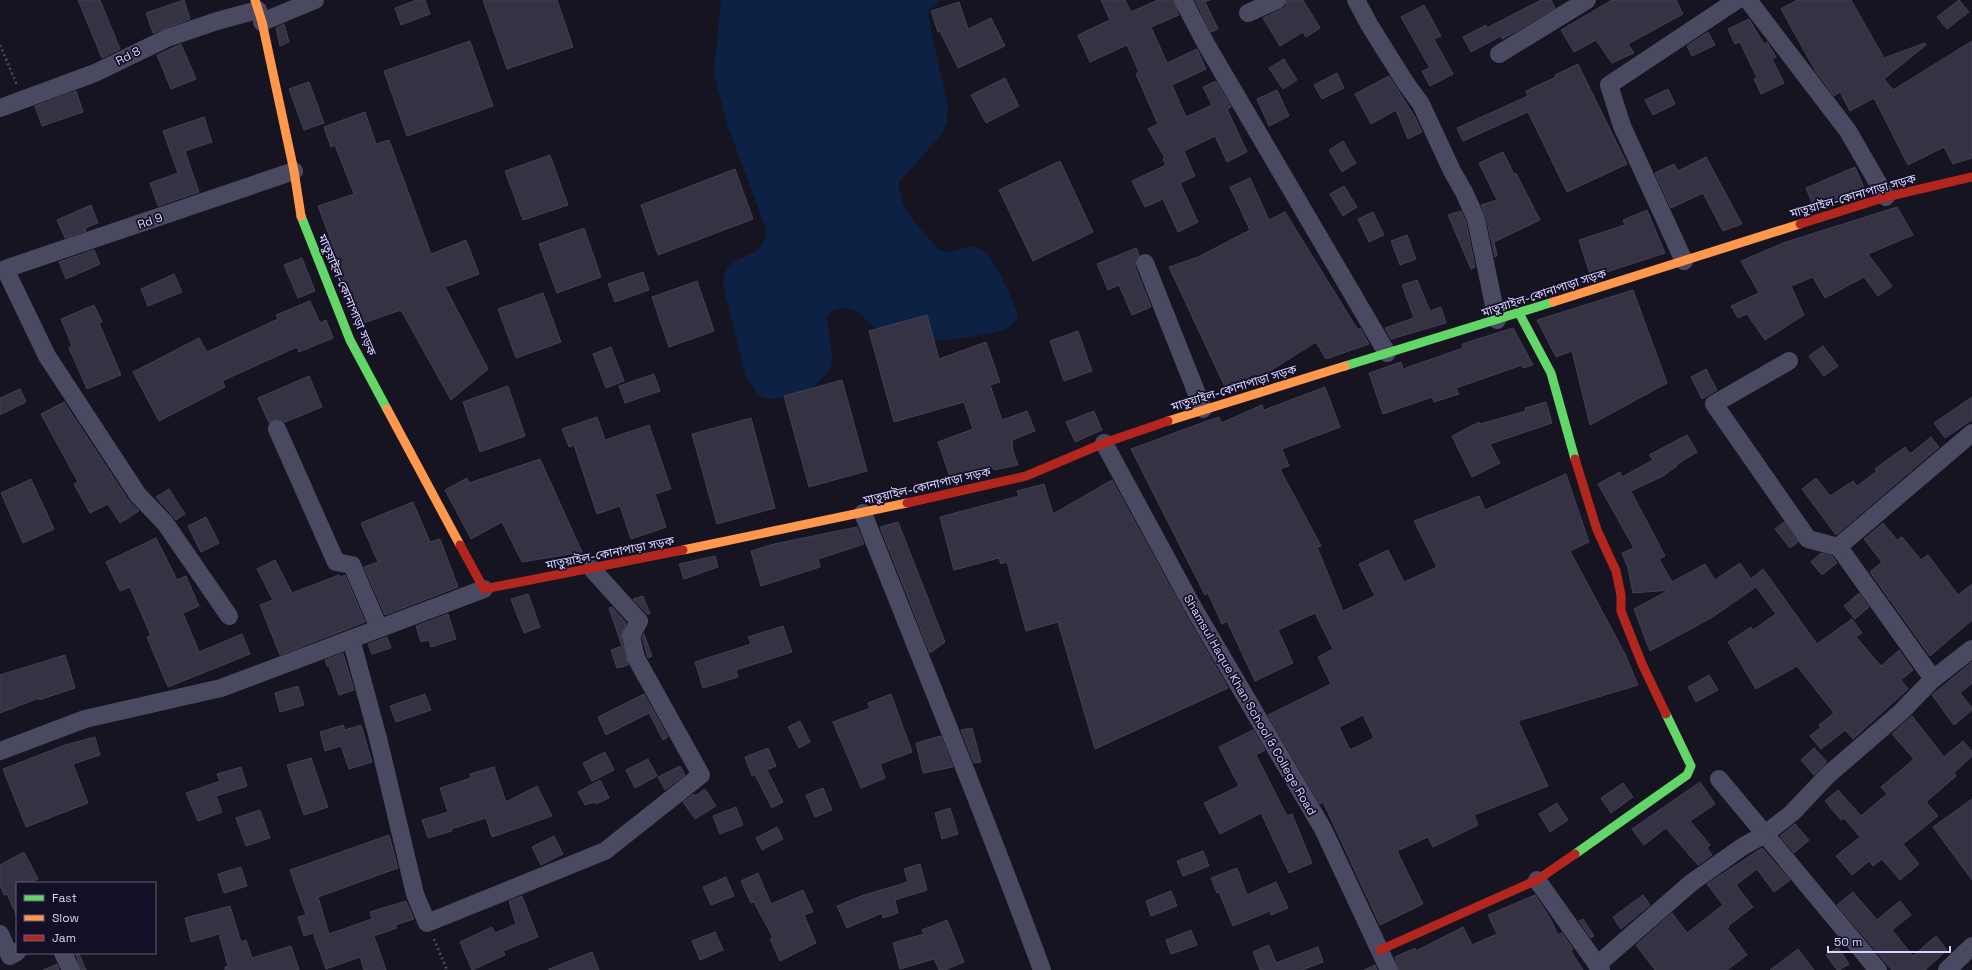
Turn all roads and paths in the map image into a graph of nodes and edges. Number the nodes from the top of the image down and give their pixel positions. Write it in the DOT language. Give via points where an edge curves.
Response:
graph roads {
  1 [pos="316,0"];
  2 [pos="1183,0"];
  3 [pos="1276,0"];
  4 [pos="1356,0"];
  5 [pos="1587,0"];
  6 [pos="1737,0"];
  7 [pos="1748,0"];
  8 [pos="258,11"];
  9 [pos="1248,13"];
  10 [pos="0,45"];
  11 [pos="1499,54"];
  12 [pos="23,98"];
  13 [pos="0,108"];
  14 [pos="294,171"];
  15 [pos="1972,177"];
  16 [pos="1886,197"];
  17 [pos="1684,261"];
  18 [pos="1146,263"];
  19 [pos="2,267"];
  20 [pos="1519,313"];
  21 [pos="1497,320"];
  22 [pos="1387,353"];
  23 [pos="1789,361"];
  24 [pos="1203,408"];
  25 [pos="277,430"];
  26 [pos="1972,433"];
  27 [pos="1104,443"];
  28 [pos="864,513"];
  29 [pos="1838,547"];
  30 [pos="592,569"];
  31 [pos="484,589"];
  32 [pos="229,616"];
  33 [pos="380,628"];
  34 [pos="351,639"];
  35 [pos="1972,649"];
  36 [pos="1933,679"];
  37 [pos="0,751"];
  38 [pos="1719,779"];
  39 [pos="1765,834"];
  40 [pos="1537,880"];
  41 [pos="427,923"];
  42 [pos="0,934"];
  43 [pos="1972,946"];
  44 [pos="1380,950"];
  45 [pos="16,953"];
  46 [pos="64,954"];
  47 [pos="1599,968"];
  48 [pos="71,970"];
  49 [pos="447,970"];
  50 [pos="1042,970"];
  51 [pos="1389,970"];
  52 [pos="1878,970"];
  53 [pos="1946,970"];
  1 -- 8 [label="street, Rd 8"];
  2 -- 22 [label="street" via="1206,44"];
  3 -- 9 [label="street"];
  4 -- 21 [label="street" via="1397,70 1421,104 1476,219"];
  5 -- 11 [label="street"];
  6 -- 17 [label="street" via="1608,85 1622,126"];
  7 -- 16 [label="street" via="1848,131"];
  8 -- 12 [label="street, Rd 8" via="217,21 168,38 95,73"];
  8 -- 14 [label="main road, মাতুয়াইল-কোনাপাড়া সড়ক"];
  10 -- 12 [label="path"];
  12 -- 13 [label="street, Rd 8"];
  14 -- 19 [label="street, Rd 9"];
  14 -- 31 [label="main road, মাতুয়াইল-কোনাপাড়া সড়ক" via="302,221 350,340"];
  15 -- 16 [label="main road, মাতুয়াইল-কোনাপাড়া সড়ক"];
  16 -- 17 [label="main road, মাতুয়াইল-কোনাপাড়া সড়ক"];
  17 -- 20 [label="main road, মাতুয়াইল-কোনাপাড়া সড়ক"];
  18 -- 24 [label="street"];
  19 -- 32 [label="street" via="46,356 138,496 164,523"];
  20 -- 21 [label="main road, মাতুয়াইল-কোনাপাড়া সড়ক"];
  20 -- 40 [label="main road" via="1551,373 1597,530 1616,571 1621,611 1642,664 1691,766 1687,775"];
  21 -- 22 [label="main road, মাতুয়াইল-কোনাপাড়া সড়ক"];
  22 -- 24 [label="main road, মাতুয়াইল-কোনাপাড়া সড়ক"];
  23 -- 29 [label="street" via="1714,404 1808,538"];
  24 -- 27 [label="main road, মাতুয়াইল-কোনাপাড়া সড়ক"];
  25 -- 33 [label="street" via="336,562 352,566"];
  26 -- 29 [label="street"];
  27 -- 28 [label="main road, মাতুয়াইল-কোনাপাড়া সড়ক" via="1026,476"];
  27 -- 44 [label="street, Shamsul Haque Khan School & College Road" via="1194,609 1324,830"];
  28 -- 30 [label="main road, মাতুয়াইল-কোনাপাড়া সড়ক"];
  28 -- 50 [label="street" via="962,766 1005,869"];
  29 -- 36 [label="street"];
  30 -- 31 [label="main road, মাতুয়াইল-কোনাপাড়া সড়ক"];
  30 -- 41 [label="street" via="639,621 631,636 636,658 701,775 605,851"];
  31 -- 33 [label="street"];
  33 -- 34 [label="street"];
  34 -- 37 [label="street" via="221,688 85,719"];
  34 -- 41 [label="street" via="378,738 415,894"];
  35 -- 36 [label="street"];
  36 -- 39 [label="street" via="1902,712 1828,774 1792,813"];
  38 -- 39 [label="street"];
  39 -- 47 [label="street" via="1691,883"];
  39 -- 52 [label="street"];
  40 -- 44 [label="main road"];
  40 -- 47 [label="street"];
  41 -- 49 [label="path"];
  42 -- 45 [label="street" via="10,956"];
  43 -- 53 [label="street"];
  44 -- 51 [label="street, Shamsul Haque Khan School & College Road"];
  46 -- 48 [label="street"];
}
